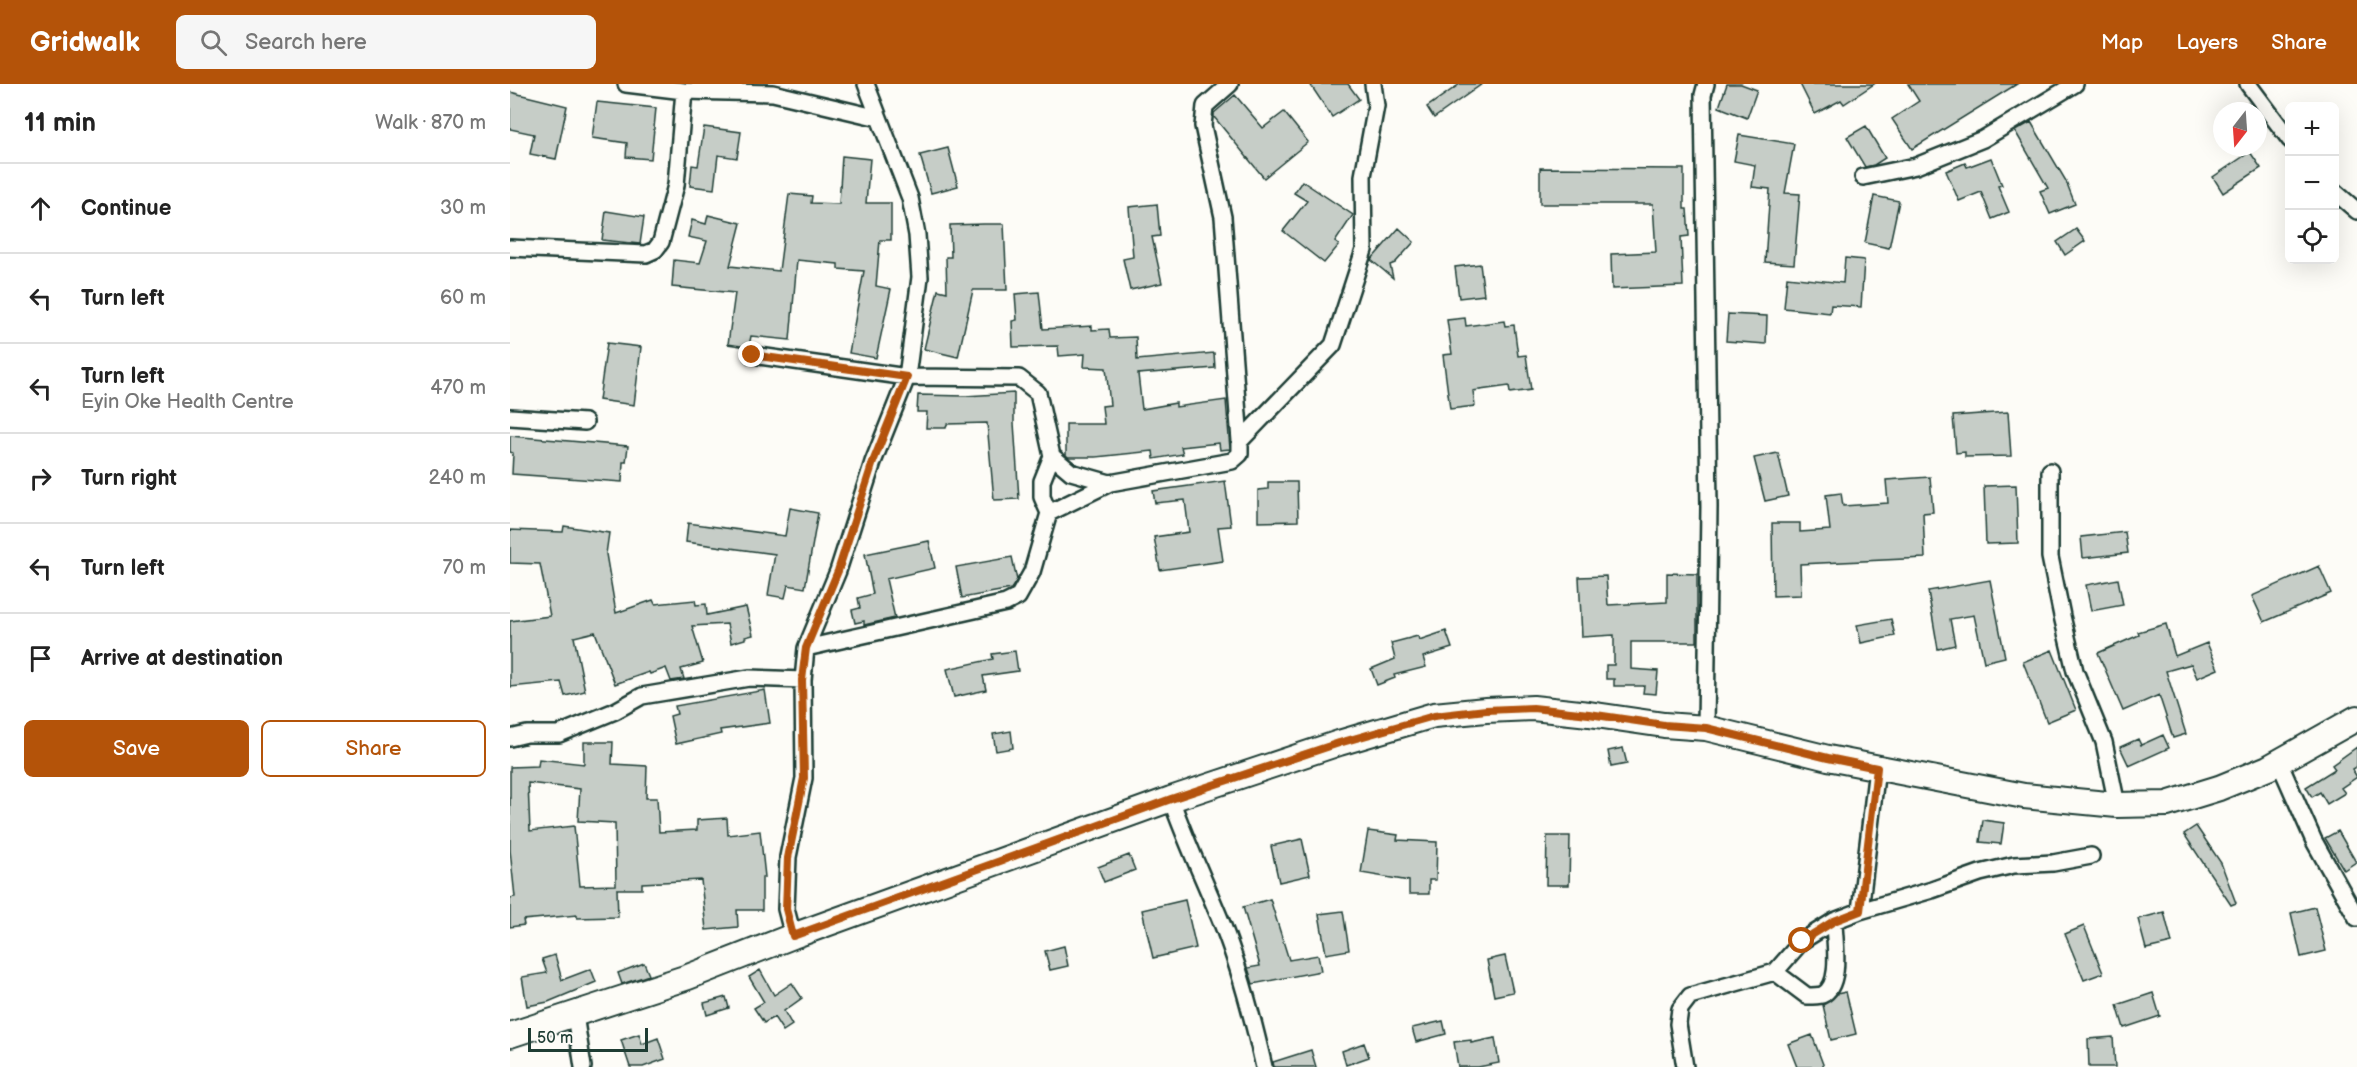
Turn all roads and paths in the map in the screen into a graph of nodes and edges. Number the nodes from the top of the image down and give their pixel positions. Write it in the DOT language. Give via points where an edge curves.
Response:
graph roads {
  1 [pos="626,84"];
  2 [pos="866,84"];
  3 [pos="1230,84"];
  4 [pos="1373,84"];
  5 [pos="1706,84"];
  6 [pos="2075,84"];
  7 [pos="2248,84"];
  8 [pos="684,91"];
  9 [pos="879,118"];
  10 [pos="2285,135"];
  11 [pos="1863,177"];
  12 [pos="2339,195"];
  13 [pos="2357,211"];
  14 [pos="510,248"];
  15 [pos="752,355"];
  16 [pos="907,377"];
  17 [pos="510,417"];
  18 [pos="585,422"];
  19 [pos="1240,441"];
  20 [pos="1052,456"];
  21 [pos="2050,471"];
  22 [pos="1110,483"];
  23 [pos="1049,513"];
  24 [pos="806,648"];
  25 [pos="802,680"];
  26 [pos="2357,718"];
  27 [pos="1706,728"];
  28 [pos="510,738"];
  29 [pos="2279,762"];
  30 [pos="1877,768"];
  31 [pos="1171,799"];
  32 [pos="2117,805"];
  33 [pos="2091,856"];
  34 [pos="1860,911"];
  35 [pos="2357,918"];
  36 [pos="1834,921"];
  37 [pos="793,936"];
  38 [pos="1775,972"];
  39 [pos="575,1015"];
  40 [pos="510,1035"];
  41 [pos="583,1067"];
  42 [pos="1264,1067"];
  43 [pos="1685,1067"];
  1 -- 8 [label="street"];
  2 -- 9 [label="street"];
  3 -- 19 [label="street" via="1205,106 1203,126 1223,217"];
  4 -- 19 [label="street" via="1376,106 1363,176 1364,250 1333,345"];
  5 -- 27 [label="street"];
  6 -- 11 [label="street" via="1983,139 1916,166"];
  7 -- 10 [label="street"];
  8 -- 9 [label="street" via="773,93"];
  8 -- 14 [label="street" via="675,185 661,243 655,250 646,254"];
  9 -- 16 [label="street" via="910,198 917,235 920,276"];
  12 -- 13 [label="street"];
  15 -- 16 [label="street"];
  16 -- 20 [label="street" via="1019,378 1038,393"];
  16 -- 24 [label="street" via="873,462 838,571"];
  17 -- 18 [label="street"];
  19 -- 22 [label="street" via="1240,454 1232,461"];
  20 -- 22 [label="street" via="1071,472"];
  20 -- 23 [label="street" via="1042,481 1042,497"];
  21 -- 32 [label="street" via="2050,556 2056,586 2075,671 2104,742"];
  22 -- 23 [label="street"];
  23 -- 24 [label="street" via="1032,572 1018,597 1006,603"];
  24 -- 25 [label="street"];
  25 -- 28 [label="street" via="749,678 642,696 559,734"];
  25 -- 37 [label="street" via="804,778 787,868 786,909"];
  26 -- 29 [label="main road"];
  27 -- 30 [label="main road"];
  27 -- 31 [label="main road" via="1533,708 1434,716"];
  29 -- 32 [label="main road" via="2219,788 2167,804"];
  29 -- 35 [label="street" via="2314,841"];
  30 -- 32 [label="main road" via="2024,796"];
  30 -- 34 [label="street"];
  31 -- 37 [label="main road"];
  31 -- 42 [label="street" via="1224,928"];
  33 -- 34 [label="street" via="1980,873"];
  34 -- 36 [label="street"];
  36 -- 38 [label="street" via="1802,941"];
  36 -- 38 [label="street" via="1836,976 1822,995 1808,996"];
  37 -- 39 [label="main road"];
  38 -- 43 [label="street" via="1690,996 1680,1009 1678,1024"];
  39 -- 40 [label="main road"];
  39 -- 41 [label="street"];
}
